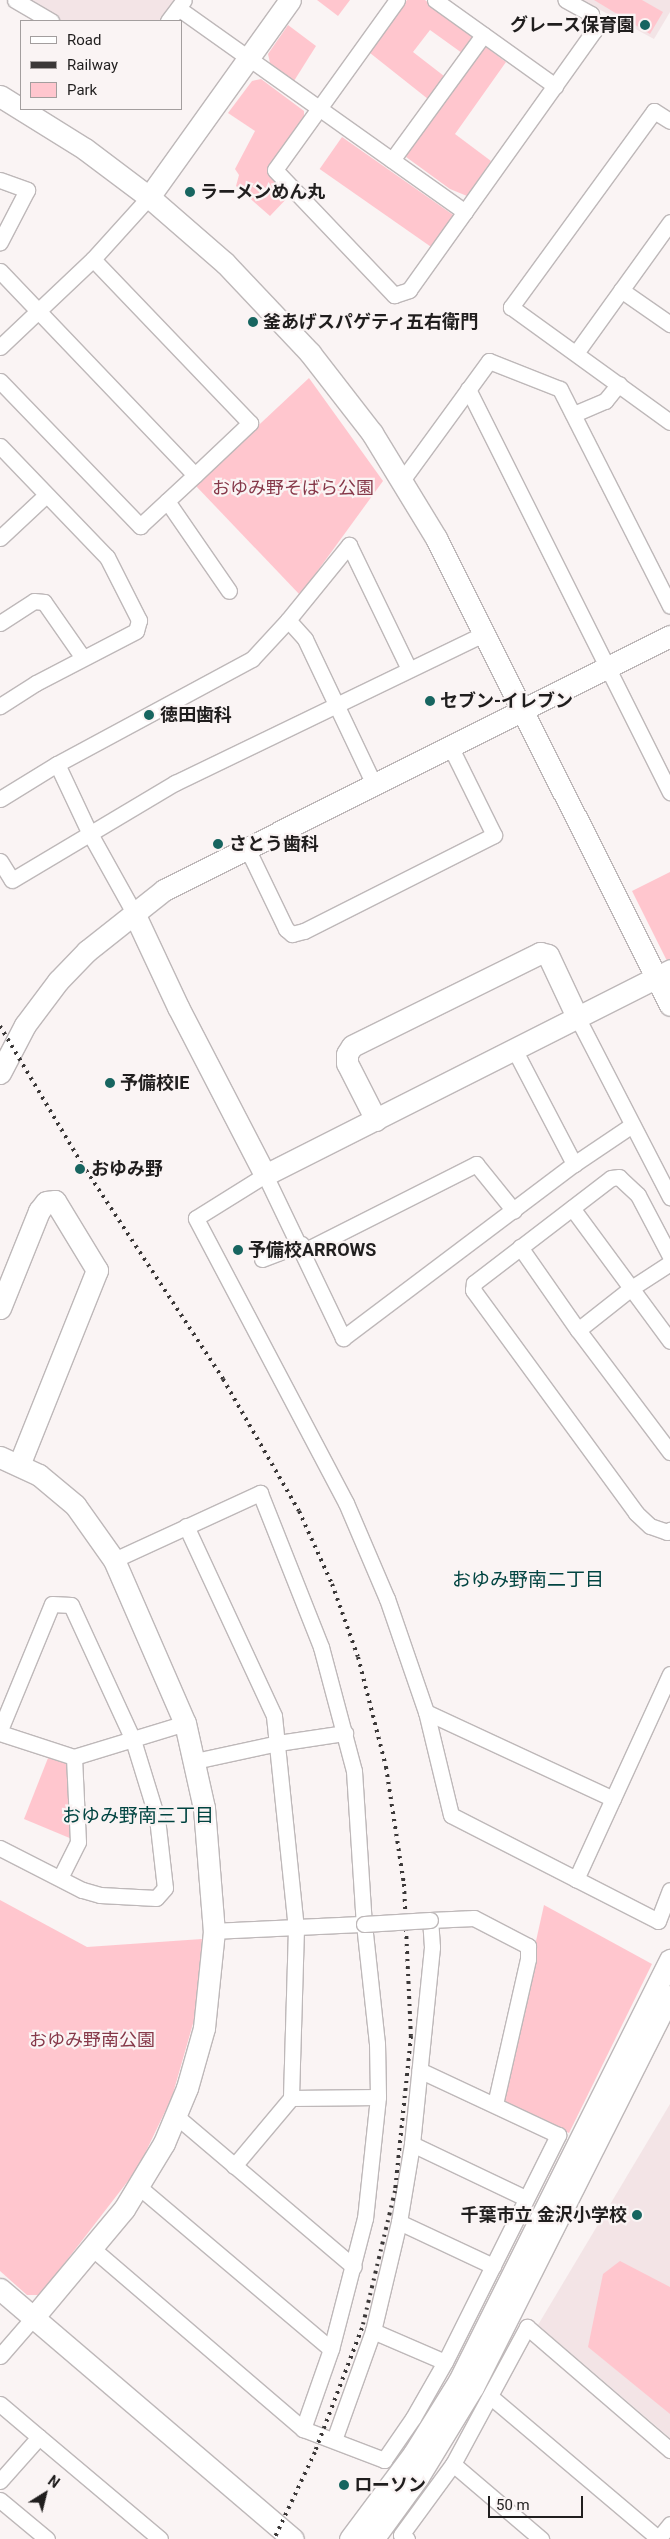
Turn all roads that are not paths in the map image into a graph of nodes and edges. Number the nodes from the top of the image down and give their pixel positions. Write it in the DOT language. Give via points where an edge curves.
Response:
graph roads {
  1 [pos="15,0"];
  2 [pos="290,0"];
  3 [pos="397,0"];
  4 [pos="435,0"];
  5 [pos="566,0"];
  6 [pos="181,4"];
  7 [pos="49,20"];
  8 [pos="169,20"];
  9 [pos="482,34"];
  10 [pos="248,58"];
  11 [pos="555,86"];
  12 [pos="0,96"];
  13 [pos="20,108"];
  14 [pos="320,108"];
  15 [pos="22,110"];
  16 [pos="670,122"];
  17 [pos="392,160"];
  18 [pos="0,180"];
  19 [pos="149,197"];
  20 [pos="465,212"];
  21 [pos="670,222"];
  22 [pos="0,242"];
  23 [pos="93,259"];
  24 [pos="0,271"];
  25 [pos="621,290"];
  26 [pos="38,312"];
  27 [pos="670,324"];
  28 [pos="0,347"];
  29 [pos="576,353"];
  30 [pos="0,381"];
  31 [pos="618,384"];
  32 [pos="468,389"];
  33 [pos="574,414"];
  34 [pos="670,422"];
  35 [pos="0,446"];
  36 [pos="194,475"];
  37 [pos="403,479"];
  38 [pos="46,495"];
  39 [pos="167,501"];
  40 [pos="0,538"];
  41 [pos="229,591"];
  42 [pos="670,606"];
  43 [pos="288,620"];
  44 [pos="0,623"];
  45 [pos="483,634"];
  46 [pos="670,636"];
  47 [pos="83,658"];
  48 [pos="606,666"];
  49 [pos="409,669"];
  50 [pos="338,705"];
  51 [pos="0,706"];
  52 [pos="523,710"];
  53 [pos="450,746"];
  54 [pos="57,764"];
  55 [pos="374,784"];
  56 [pos="670,792"];
  57 [pos="0,799"];
  58 [pos="89,832"];
  59 [pos="247,848"];
  60 [pos="0,861"];
  61 [pos="134,913"];
  62 [pos="663,974"];
  63 [pos="670,1005"];
  64 [pos="578,1017"];
  65 [pos="514,1049"];
  66 [pos="0,1073"];
  67 [pos="376,1120"];
  68 [pos="632,1125"];
  69 [pos="574,1164"];
  70 [pos="265,1175"];
  71 [pos="670,1197"];
  72 [pos="572,1208"];
  73 [pos="514,1211"];
  74 [pos="303,1247"];
  75 [pos="520,1247"];
  76 [pos="670,1256"];
  77 [pos="262,1259"];
  78 [pos="670,1263"];
  79 [pos="630,1289"];
  80 [pos="0,1308"];
  81 [pos="578,1330"];
  82 [pos="670,1342"];
  83 [pos="670,1452"];
  84 [pos="9,1461"];
  85 [pos="186,1526"];
  86 [pos="670,1530"];
  87 [pos="114,1560"];
  88 [pos="670,1674"];
  89 [pos="426,1712"];
  90 [pos="186,1723"];
  91 [pos="0,1732"];
  92 [pos="345,1733"];
  93 [pos="132,1740"];
  94 [pos="278,1743"];
  95 [pos="74,1757"];
  96 [pos="195,1761"];
  97 [pos="613,1799"];
  98 [pos="0,1848"];
  99 [pos="60,1878"];
  100 [pos="576,1880"];
  101 [pos="670,1890"];
  102 [pos="430,1920"];
  103 [pos="364,1924"];
  104 [pos="296,1928"];
  105 [pos="214,1932"];
  106 [pos="670,1960"];
  107 [pos="670,1996"];
  108 [pos="419,2070"];
  109 [pos="378,2097"];
  110 [pos="291,2098"];
  111 [pos="495,2104"];
  112 [pos="176,2116"];
  113 [pos="412,2144"];
  114 [pos="234,2166"];
  115 [pos="139,2187"];
  116 [pos="526,2198"];
  117 [pos="399,2222"];
  118 [pos="93,2249"];
  119 [pos="493,2266"];
  120 [pos="354,2267"];
  121 [pos="0,2289"];
  122 [pos="33,2318"];
  123 [pos="373,2331"];
  124 [pos="331,2349"];
  125 [pos="0,2356"];
  126 [pos="445,2362"];
  127 [pos="491,2397"];
  128 [pos="0,2404"];
  129 [pos="303,2429"];
  130 [pos="39,2436"];
  131 [pos="334,2440"];
  132 [pos="670,2450"];
  133 [pos="453,2464"];
  134 [pos="0,2481"];
  135 [pos="0,2500"];
  136 [pos="670,2524"];
  137 [pos="47,2539"];
  138 [pos="160,2539"];
  139 [pos="293,2539"];
  140 [pos="350,2539"];
  141 [pos="373,2539"];
  142 [pos="407,2539"];
  143 [pos="541,2539"];
  144 [pos="658,2539"];
  1 -- 7 [label="street"];
  2 -- 10 [label="street"];
  3 -- 14 [label="street"];
  4 -- 9 [label="street"];
  5 -- 11 [label="street" via="591,14 594,31"];
  6 -- 8 [label="street"];
  6 -- 10 [label="street"];
  9 -- 11 [label="street"];
  9 -- 17 [label="street"];
  10 -- 14 [label="street"];
  10 -- 19 [label="street"];
  11 -- 20 [label="street"];
  12 -- 13 [label="street"];
  14 -- 17 [label="street"];
  14 -- 20 [label="street" via="275,170 394,295 409,290"];
  15 -- 19 [label="street" via="85,149"];
  16 -- 29 [label="street" via="654,111 511,307"];
  17 -- 20 [label="street"];
  18 -- 22 [label="street" via="26,190"];
  19 -- 23 [label="street"];
  19 -- 37 [label="street" via="226,263 304,347 372,433"];
  21 -- 25 [label="street"];
  23 -- 26 [label="street"];
  23 -- 36 [label="street" via="250,423"];
  24 -- 26 [label="street"];
  25 -- 27 [label="street"];
  25 -- 29 [label="street"];
  26 -- 28 [label="street"];
  26 -- 36 [label="street"];
  29 -- 31 [label="street"];
  30 -- 39 [label="street" via="140,526"];
  31 -- 33 [label="street" via="605,402"];
  31 -- 34 [label="street"];
  32 -- 33 [label="street" via="489,361 560,388"];
  32 -- 37 [label="street"];
  32 -- 48 [label="street"];
  33 -- 42 [label="street"];
  35 -- 38 [label="street"];
  36 -- 39 [label="street"];
  37 -- 45 [label="street"];
  38 -- 40 [label="street"];
  38 -- 47 [label="street" via="107,557 139,620 136,630"];
  39 -- 41 [label="street"];
  43 -- 49 [label="street" via="349,545"];
  43 -- 50 [label="street" via="305,639"];
  43 -- 54 [label="street" via="252,659"];
  44 -- 47 [label="street" via="34,601 44,602"];
  45 -- 49 [label="street"];
  45 -- 52 [label="street"];
  46 -- 48 [label="street"];
  47 -- 51 [label="street"];
  48 -- 52 [label="street"];
  48 -- 56 [label="street"];
  49 -- 50 [label="street"];
  50 -- 55 [label="street"];
  50 -- 58 [label="street" via="175,783"];
  52 -- 53 [label="street"];
  52 -- 62 [label="street"];
  53 -- 55 [label="street"];
  53 -- 59 [label="street" via="494,836 304,931 292,934 286,929"];
  54 -- 57 [label="street"];
  54 -- 58 [label="street"];
  55 -- 59 [label="street"];
  58 -- 60 [label="street" via="12,880"];
  58 -- 61 [label="street"];
  59 -- 61 [label="street" via="164,890"];
  61 -- 66 [label="street" via="87,951 58,981 25,1025"];
  61 -- 70 [label="street" via="178,1008"];
  62 -- 63 [label="street"];
  62 -- 64 [label="street"];
  64 -- 65 [label="street"];
  64 -- 67 [label="street" via="548,955 540,953 352,1046 347,1054 347,1063"];
  64 -- 68 [label="street"];
  65 -- 67 [label="street"];
  65 -- 69 [label="street"];
  67 -- 70 [label="street"];
  68 -- 69 [label="street"];
  68 -- 71 [label="street"];
  69 -- 73 [label="street"];
  70 -- 74 [label="street"];
  70 -- 89 [label="street" via="196,1218 346,1503 387,1599"];
  72 -- 75 [label="street"];
  72 -- 76 [label="street" via="611,1178 619,1177 638,1195"];
  72 -- 79 [label="street"];
  73 -- 74 [label="street" via="476,1164"];
  73 -- 74 [label="street" via="343,1338"];
  74 -- 77 [label="street"];
  75 -- 81 [label="street"];
  75 -- 86 [label="street" via="474,1283 473,1290 636,1513 650,1526 667,1532"];
  78 -- 79 [label="street"];
  79 -- 81 [label="street"];
  79 -- 82 [label="street"];
  80 -- 84 [label="street" via="39,1211 46,1202 55,1201 98,1270"];
  81 -- 83 [label="street"];
  84 -- 87 [label="street" via="39,1475 75,1505"];
  85 -- 87 [label="street"];
  85 -- 92 [label="street" via="260,1493 321,1647"];
  85 -- 94 [label="street" via="274,1716"];
  87 -- 90 [label="street"];
  88 -- 97 [label="street"];
  89 -- 97 [label="street"];
  89 -- 100 [label="street" via="451,1815"];
  90 -- 93 [label="street"];
  90 -- 96 [label="street"];
  91 -- 93 [label="street" via="48,1612 52,1604 61,1604 71,1605 77,1612"];
  91 -- 95 [label="street"];
  92 -- 94 [label="street"];
  92 -- 103 [label="street" via="354,1771"];
  93 -- 95 [label="street"];
  93 -- 99 [label="street" via="157,1818 165,1888 156,1898 120,1898 82,1890"];
  94 -- 96 [label="street"];
  94 -- 104 [label="street"];
  95 -- 99 [label="street" via="78,1842"];
  96 -- 105 [label="street" via="210,1865"];
  97 -- 100 [label="street"];
  98 -- 99 [label="street"];
  100 -- 101 [label="street" via="658,1921"];
  102 -- 103 [label="street, bridge"];
  102 -- 108 [label="street" via="432,1947"];
  102 -- 111 [label="street" via="474,1918 528,1946 528,1960"];
  103 -- 104 [label="street"];
  103 -- 109 [label="street" via="377,2043"];
  104 -- 105 [label="street"];
  104 -- 110 [label="street"];
  105 -- 112 [label="street" via="204,2028"];
  106 -- 140 [label="street" via="459,2381 414,2453"];
  107 -- 141 [label="street" via="473,2387 418,2477"];
  108 -- 111 [label="street"];
  108 -- 113 [label="street"];
  109 -- 110 [label="street"];
  109 -- 120 [label="street" via="372,2173"];
  110 -- 114 [label="street"];
  111 -- 116 [label="street" via="558,2135"];
  112 -- 114 [label="street"];
  112 -- 115 [label="street"];
  113 -- 116 [label="street"];
  113 -- 117 [label="street"];
  114 -- 120 [label="street"];
  115 -- 118 [label="street"];
  115 -- 124 [label="street"];
  116 -- 119 [label="street"];
  117 -- 119 [label="street"];
  117 -- 123 [label="street"];
  118 -- 122 [label="street"];
  118 -- 129 [label="street"];
  119 -- 126 [label="street"];
  120 -- 124 [label="street"];
  121 -- 122 [label="street"];
  122 -- 125 [label="street"];
  122 -- 139 [label="street"];
  123 -- 126 [label="street"];
  123 -- 131 [label="street"];
  124 -- 129 [label="street"];
  126 -- 131 [label="street" via="384,2460"];
  127 -- 132 [label="street" via="527,2327"];
  127 -- 133 [label="street"];
  127 -- 144 [label="street"];
  128 -- 130 [label="street"];
  129 -- 131 [label="street"];
  130 -- 134 [label="street"];
  130 -- 138 [label="street"];
  133 -- 142 [label="street" via="401,2535"];
  133 -- 143 [label="street"];
  135 -- 137 [label="street"];
  136 -- 144 [label="street"];
}
